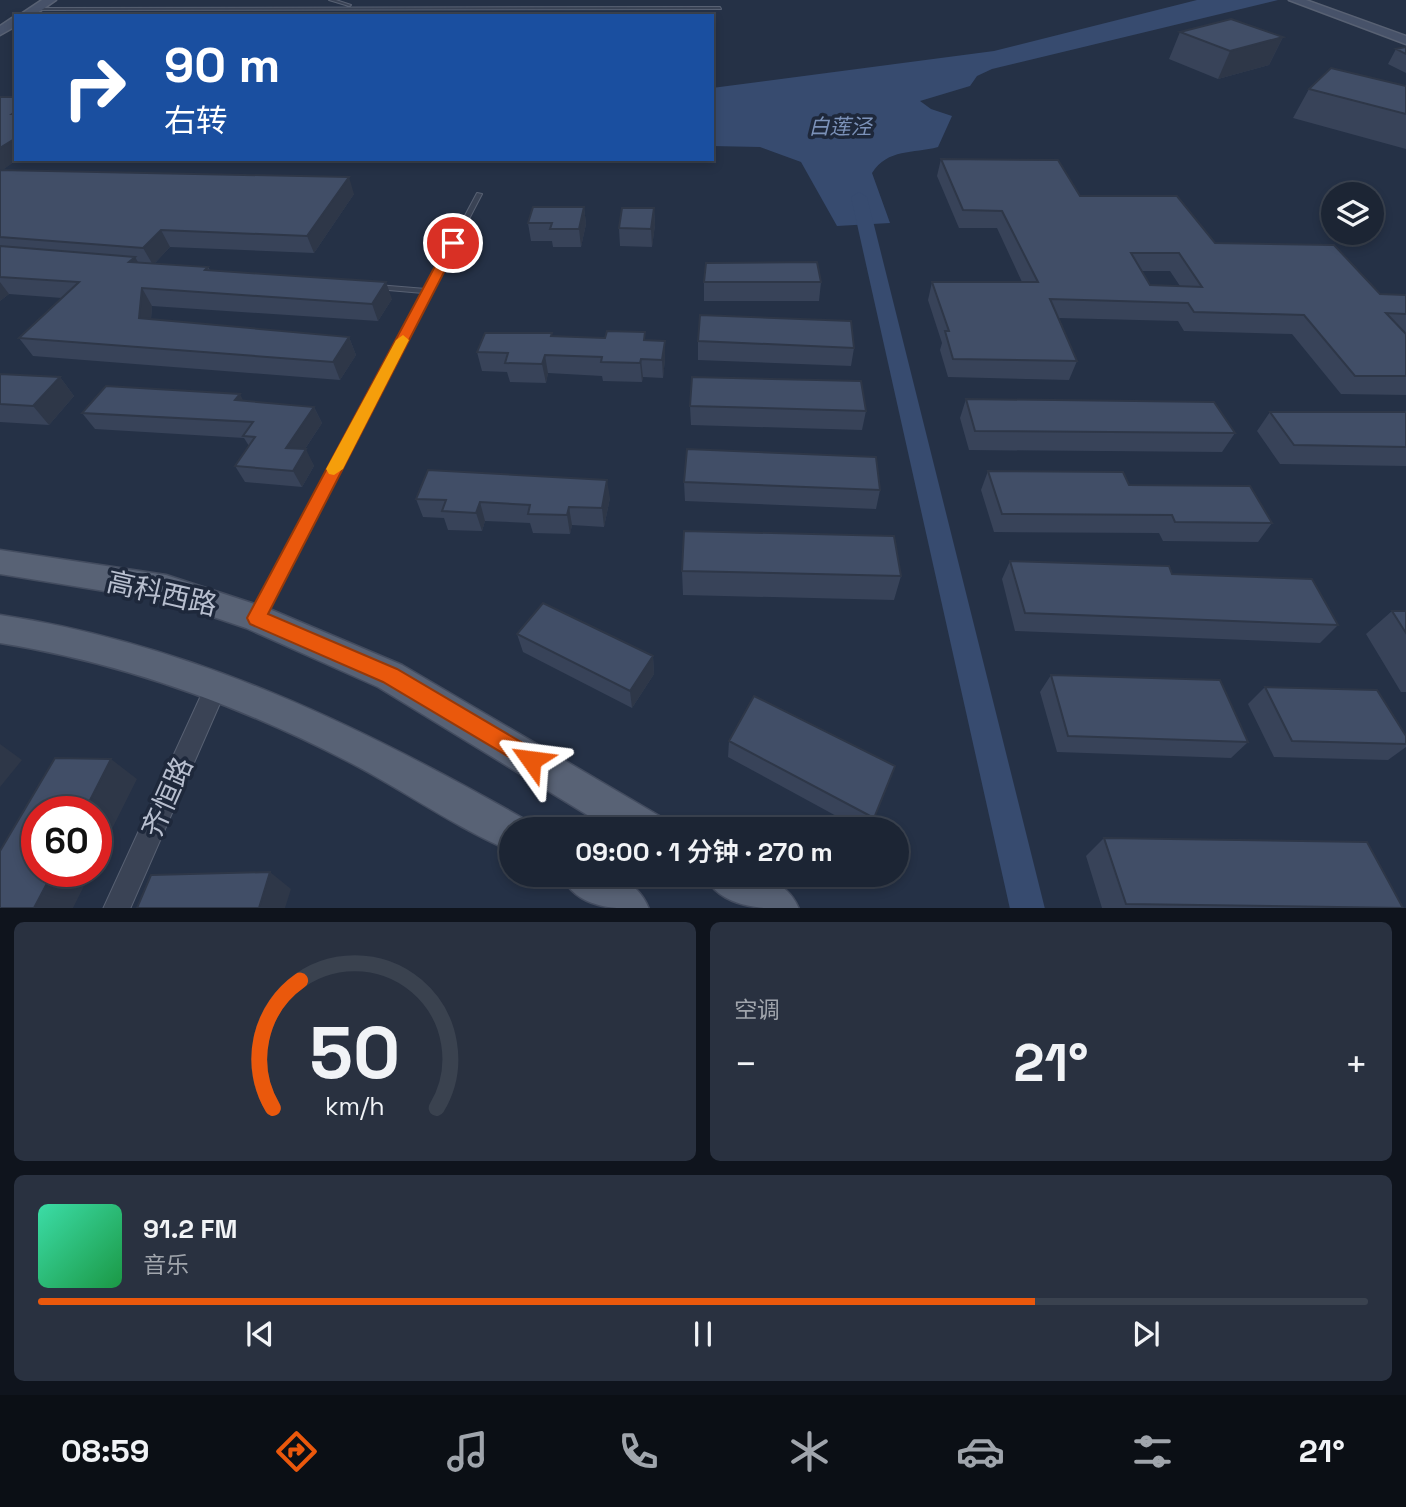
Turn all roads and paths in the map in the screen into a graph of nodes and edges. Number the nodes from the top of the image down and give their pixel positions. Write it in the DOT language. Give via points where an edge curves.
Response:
graph roads {
  1 [pos="50,0"];
  2 [pos="192,0"];
  3 [pos="331,0"];
  4 [pos="1299,1"];
  5 [pos="720,8"];
  6 [pos="181,9"];
  7 [pos="363,9"];
  8 [pos="30,12"];
  9 [pos="1406,40"];
  10 [pos="479,194"];
  11 [pos="372,287"];
  12 [pos="428,291"];
  13 [pos="0,562"];
  14 [pos="257,618"];
  15 [pos="0,629"];
  16 [pos="217,685"];
  17 [pos="626,817"];
  18 [pos="499,825"];
  19 [pos="598,887"];
  20 [pos="744,887"];
  21 [pos="116,908"];
  22 [pos="629,908"];
  23 [pos="779,908"];
  1 -- 8 [label="street"];
  2 -- 6 [label="lane"];
  3 -- 7 [label="lane"];
  4 -- 9 [label="street"];
  5 -- 7 [label="lane"];
  6 -- 7 [label="lane"];
  6 -- 8 [label="lane"];
  10 -- 12 [label="lane"];
  11 -- 12 [label="lane"];
  12 -- 14 [label="lane"];
  13 -- 14 [label="main road, 高科西路" via="166,589"];
  14 -- 17 [label="main road, 高科西路" via="390,676"];
  15 -- 16 [label="main road" via="94,645"];
  16 -- 18 [label="main road" via="402,769"];
  16 -- 21 [label="street, 齐恒路"];
  19 -- 22 [label="main road"];
  20 -- 23 [label="main road"];
}
